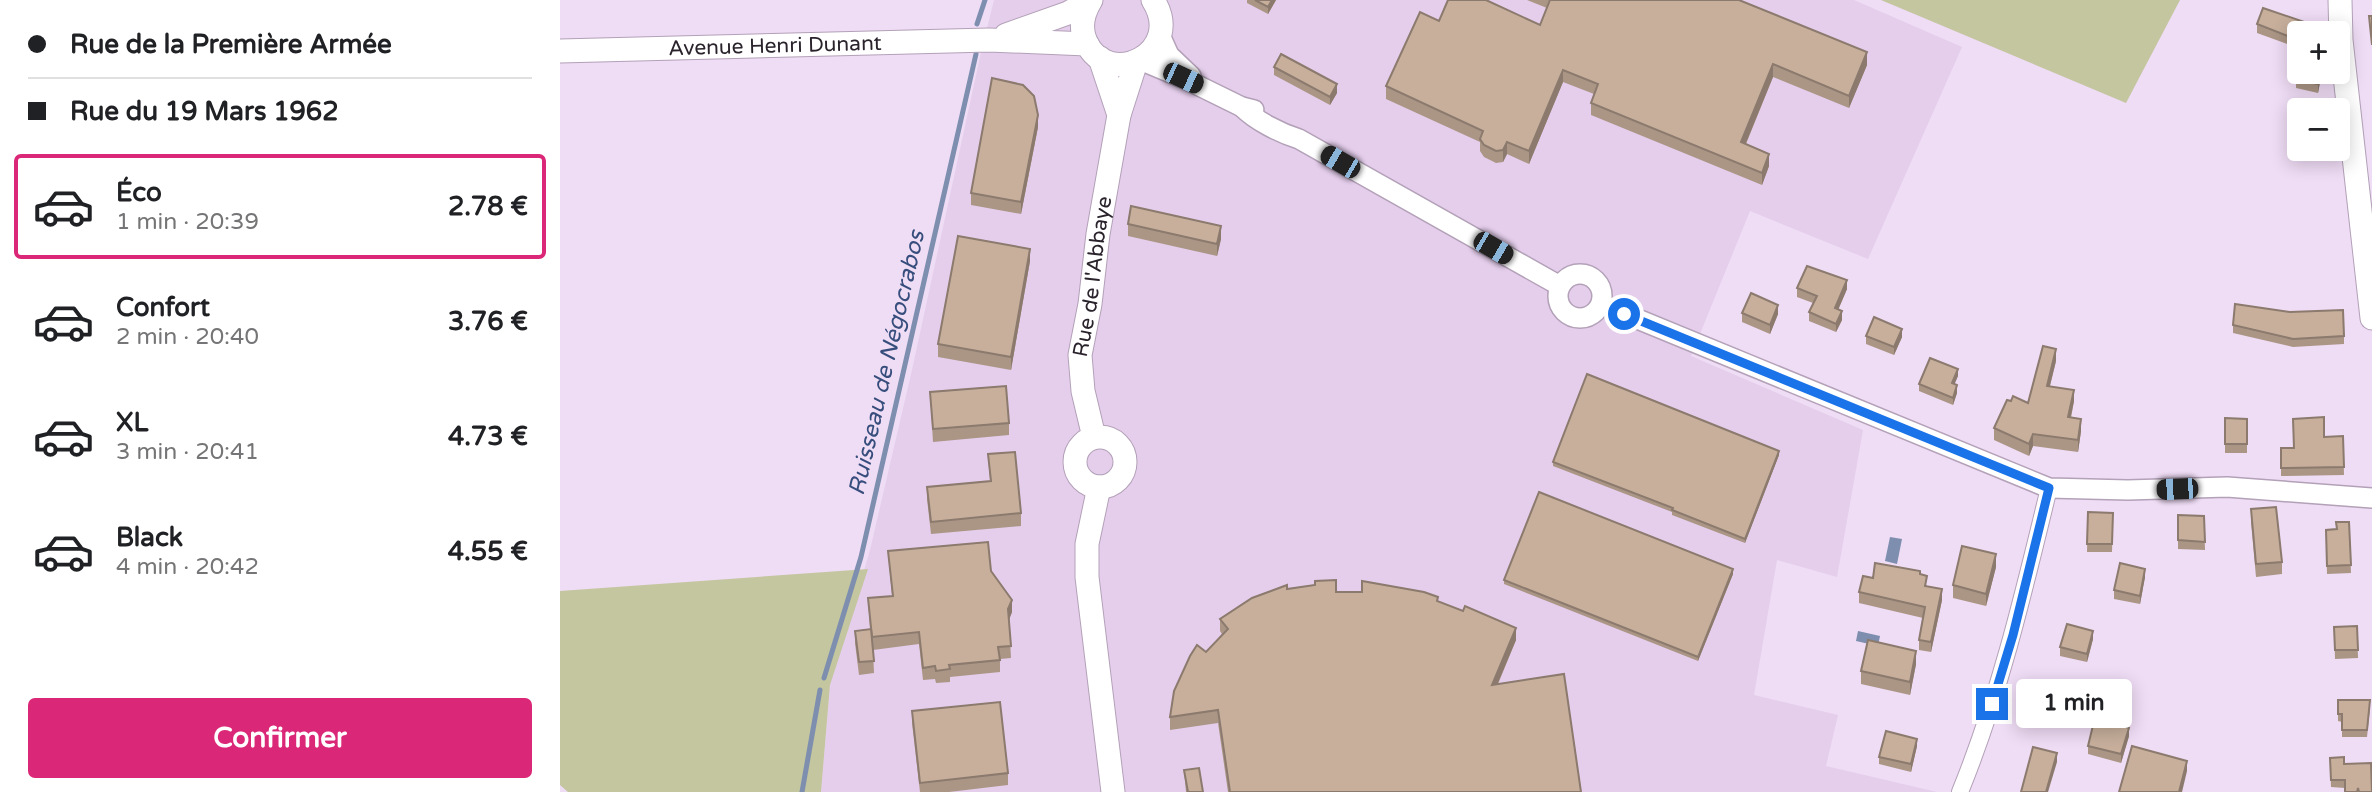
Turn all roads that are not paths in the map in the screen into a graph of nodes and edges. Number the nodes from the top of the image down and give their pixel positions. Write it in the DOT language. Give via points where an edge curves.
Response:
graph roads {
  1 [pos="1091,0"];
  2 [pos="1153,0"];
  3 [pos="2340,0"];
  4 [pos="1160,35"];
  5 [pos="989,40"];
  6 [pos="560,51"];
  7 [pos="1093,51"];
  8 [pos="1138,61"];
  9 [pos="1208,90"];
  10 [pos="1119,115"];
  11 [pos="1560,286"];
  12 [pos="1601,304"];
  13 [pos="2372,318"];
  14 [pos="1094,437"];
  15 [pos="1098,487"];
  16 [pos="2049,488"];
  17 [pos="2372,498"];
  18 [pos="1113,792"];
  19 [pos="1960,792"];
  1 -- 5 [label="main road, Avenue Henri Dunant" via="1068,13"];
  1 -- 7 [label="main road, Rue de l'Abbaye" via="1082,22"];
  2 -- 4 [label="main road" via="1162,21"];
  3 -- 13 [label="main road"];
  4 -- 8 [label="main road"];
  4 -- 9 [label="street" via="1175,62"];
  5 -- 6 [label="main road, Avenue Henri Dunant"];
  5 -- 7 [label="main road, Avenue Henri Dunant"];
  7 -- 8 [label="main road, Avenue Henri Dunant" via="1111,63"];
  7 -- 10 [label="main road, Rue de l'Abbaye"];
  8 -- 9 [label="street"];
  8 -- 10 [label="main road, Rue de l'Abbaye"];
  9 -- 11 [label="street"];
  10 -- 14 [label="main road, Rue de l'Abbaye" via="1080,355"];
  11 -- 12 [label="street" via="1576,274 1590,276 1602,291"];
  11 -- 12 [label="street" via="1560,307 1570,316 1585,318"];
  12 -- 16 [label="street"];
  14 -- 15 [label="main road" via="1081,445 1075,465 1080,478"];
  14 -- 15 [label="main road" via="1116,441 1125,461 1118,480"];
  15 -- 18 [label="main road" via="1086,555"];
  16 -- 17 [label="street" via="2227,488"];
  16 -- 19 [label="street" via="2013,635"];
}
